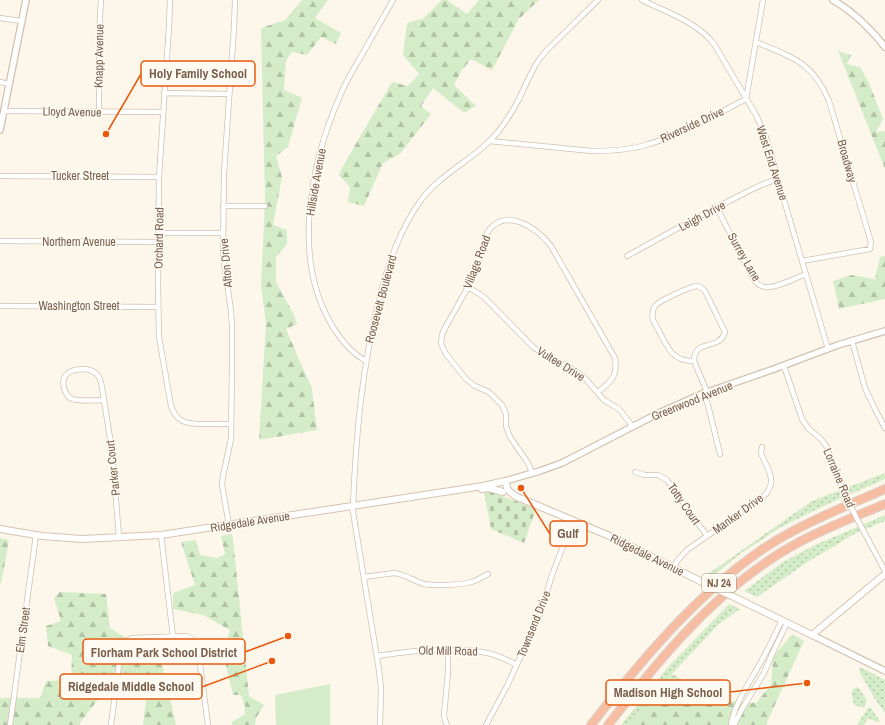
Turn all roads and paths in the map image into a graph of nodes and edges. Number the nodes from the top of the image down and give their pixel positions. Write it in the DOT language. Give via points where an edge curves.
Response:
graph roads {
  1 [pos="26,0"];
  2 [pos="101,0"];
  3 [pos="170,0"];
  4 [pos="235,0"];
  5 [pos="393,0"];
  6 [pos="598,0"];
  7 [pos="642,0"];
  8 [pos="763,0"];
  9 [pos="833,0"];
  10 [pos="0,18"];
  11 [pos="21,21"];
  12 [pos="756,42"];
  13 [pos="885,47"];
  14 [pos="0,82"];
  15 [pos="9,84"];
  16 [pos="164,93"];
  17 [pos="229,94"];
  18 [pos="746,99"];
  19 [pos="4,111"];
  20 [pos="99,112"];
  21 [pos="163,112"];
  22 [pos="0,130"];
  23 [pos="489,142"];
  24 [pos="0,176"];
  25 [pos="160,177"];
  26 [pos="778,179"];
  27 [pos="223,206"];
  28 [pos="265,206"];
  29 [pos="717,208"];
  30 [pos="159,233"];
  31 [pos="223,233"];
  32 [pos="0,241"];
  33 [pos="158,242"];
  34 [pos="627,256"];
  35 [pos="802,261"];
  36 [pos="806,274"];
  37 [pos="468,287"];
  38 [pos="0,306"];
  39 [pos="158,307"];
  40 [pos="885,331"];
  41 [pos="852,341"];
  42 [pos="828,349"];
  43 [pos="366,361"];
  44 [pos="694,361"];
  45 [pos="784,366"];
  46 [pos="598,392"];
  47 [pos="706,393"];
  48 [pos="104,400"];
  49 [pos="231,424"];
  50 [pos="633,427"];
  51 [pos="885,428"];
  52 [pos="762,447"];
  53 [pos="720,454"];
  54 [pos="635,472"];
  55 [pos="532,474"];
  56 [pos="502,482"];
  57 [pos="477,487"];
  58 [pos="885,489"];
  59 [pos="503,492"];
  60 [pos="515,496"];
  61 [pos="885,504"];
  62 [pos="353,506"];
  63 [pos="575,521"];
  64 [pos="229,525"];
  65 [pos="0,529"];
  66 [pos="36,535"];
  67 [pos="161,535"];
  68 [pos="707,536"];
  69 [pos="119,537"];
  70 [pos="674,568"];
  71 [pos="885,572"];
  72 [pos="488,574"];
  73 [pos="364,577"];
  74 [pos="785,621"];
  75 [pos="812,635"];
  76 [pos="173,637"];
  77 [pos="448,650"];
  78 [pos="377,656"];
  79 [pos="517,665"];
  80 [pos="885,671"];
  81 [pos="10,725"];
  82 [pos="111,725"];
  83 [pos="208,725"];
  84 [pos="380,725"];
  85 [pos="447,725"];
  86 [pos="486,725"];
  87 [pos="591,725"];
  88 [pos="608,725"];
  89 [pos="733,725"];
  1 -- 11 [label="street"];
  2 -- 20 [label="street, Knapp Avenue"];
  3 -- 16 [label="street, Orchard Road"];
  4 -- 17 [label="street, Afton Drive"];
  5 -- 43 [label="street, Hillside Avenue" via="346,83 325,134 310,206 310,262 318,296 340,338"];
  6 -- 23 [label="street, Roosevelt Boulevard" via="543,55 513,110"];
  7 -- 18 [label="street, West End Avenue" via="704,33 714,44"];
  8 -- 12 [label="street"];
  9 -- 13 [label="street" via="858,18"];
  10 -- 11 [label="street"];
  11 -- 15 [label="street"];
  12 -- 18 [label="street"];
  12 -- 35 [label="street, Broadway" via="791,56 810,70 822,85 871,242 870,249"];
  14 -- 15 [label="street"];
  15 -- 19 [label="street"];
  16 -- 17 [label="street"];
  16 -- 21 [label="street, Orchard Road"];
  17 -- 27 [label="street, Afton Drive"];
  18 -- 23 [label="street, Riverside Drive" via="679,134 633,148 592,151"];
  18 -- 26 [label="street, West End Avenue" via="766,137"];
  19 -- 20 [label="street, Lloyd Avenue"];
  19 -- 22 [label="street"];
  20 -- 21 [label="street, Lloyd Avenue"];
  21 -- 25 [label="street, Orchard Road"];
  23 -- 43 [label="street, Roosevelt Boulevard" via="430,188 406,223 385,276"];
  24 -- 25 [label="street, Tucker Street"];
  25 -- 30 [label="street, Orchard Road"];
  26 -- 29 [label="street, Leigh Drive"];
  26 -- 35 [label="street, West End Avenue"];
  27 -- 28 [label="street"];
  27 -- 31 [label="street, Afton Drive"];
  29 -- 34 [label="street, Leigh Drive"];
  29 -- 36 [label="street, Surrey Lane" via="757,283 763,287 772,287"];
  30 -- 31 [label="street"];
  30 -- 33 [label="street, Orchard Road"];
  31 -- 49 [label="street, Afton Drive" via="223,256 232,326"];
  32 -- 33 [label="street, Northern Avenue"];
  33 -- 39 [label="street, Orchard Road"];
  35 -- 36 [label="street, West End Avenue"];
  36 -- 42 [label="street, West End Avenue"];
  37 -- 46 [label="street, Vultee Drive" via="484,297 532,347 576,371"];
  37 -- 46 [label="street, Village Road" via="486,235 496,223 504,220 515,221 543,236 615,358 615,370 610,383"];
  37 -- 55 [label="street, Village Road" via="444,331 441,340 443,349 466,379 489,392 502,405 506,414 508,433 528,463"];
  38 -- 39 [label="street, Washington Street"];
  39 -- 49 [label="street, Orchard Road" via="159,337 171,406 176,415 182,421 191,424"];
  40 -- 41 [label="street, Greenwood Avenue"];
  41 -- 42 [label="street, Greenwood Avenue"];
  41 -- 51 [label="street" via="865,388"];
  42 -- 45 [label="street, Greenwood Avenue"];
  43 -- 62 [label="street, Roosevelt Boulevard"];
  44 -- 44 [label="street" via="697,351 705,345 718,342 725,332 705,291 696,286 659,303 652,314 670,351 686,360"];
  44 -- 47 [label="street"];
  45 -- 47 [label="street, Greenwood Avenue"];
  45 -- 71 [label="street, Lorraine Road, bridge" via="802,419 827,447 844,494"];
  46 -- 50 [label="street, Vultee Drive" via="604,400 619,409"];
  47 -- 50 [label="street, Greenwood Avenue"];
  47 -- 53 [label="street"];
  48 -- 48 [label="street, Parker Court" via="100,378 94,371 76,370 65,377 65,390 70,398"];
  48 -- 69 [label="street, Parker Court" via="112,451"];
  49 -- 64 [label="street, Afton Drive" via="222,484"];
  50 -- 55 [label="street, Greenwood Avenue"];
  52 -- 68 [label="street, Manker Drive" via="762,455 771,476 769,490 763,497"];
  54 -- 68 [label="street, Totty Court" via="654,474 668,480"];
  55 -- 56 [label="street, Greenwood Avenue"];
  56 -- 57 [label="main road, Ridgedale Avenue"];
  56 -- 59 [label="main road" via="500,488"];
  56 -- 60 [label="main road"];
  57 -- 59 [label="main road, Ridgedale Avenue"];
  57 -- 62 [label="main road, Ridgedale Avenue"];
  58 -- 87 [label="highway, NJ 24" via="784,536 738,567 702,598 663,639"];
  59 -- 60 [label="main road, Ridgedale Avenue"];
  60 -- 63 [label="main road, Ridgedale Avenue"];
  61 -- 88 [label="highway, NJ 24" via="797,544 747,576 706,612 666,654"];
  62 -- 64 [label="main road, Ridgedale Avenue"];
  62 -- 73 [label="street"];
  63 -- 70 [label="main road, Ridgedale Avenue"];
  63 -- 79 [label="street, Townsend Drive" via="552,575 540,614"];
  64 -- 67 [label="main road, Ridgedale Avenue"];
  65 -- 66 [label="main road, Ridgedale Avenue"];
  66 -- 69 [label="main road, Ridgedale Avenue" via="82,539"];
  66 -- 81 [label="street, Elm Street"];
  67 -- 69 [label="main road, Ridgedale Avenue"];
  67 -- 76 [label="street"];
  68 -- 70 [label="street, Manker Drive" via="686,550"];
  70 -- 74 [label="main road, Ridgedale Avenue, bridge"];
  71 -- 75 [label="main road"];
  72 -- 73 [label="street" via="479,580 463,584 429,585 394,573"];
  73 -- 78 [label="street"];
  74 -- 75 [label="main road, Ridgedale Avenue"];
  74 -- 89 [label="street" via="764,673"];
  74 -- 89 [label="street" via="741,697 733,716"];
  75 -- 80 [label="street, Ridgedale Avenue"];
  76 -- 82 [label="street" via="133,638 123,643"];
  76 -- 83 [label="street" via="190,637 198,649"];
  77 -- 78 [label="street, Old Mill Road" via="418,650"];
  77 -- 79 [label="street, Old Mill Road" via="480,651 502,657"];
  77 -- 85 [label="street" via="444,715"];
  78 -- 84 [label="street"];
  79 -- 86 [label="street, Townsend Drive"];
}
